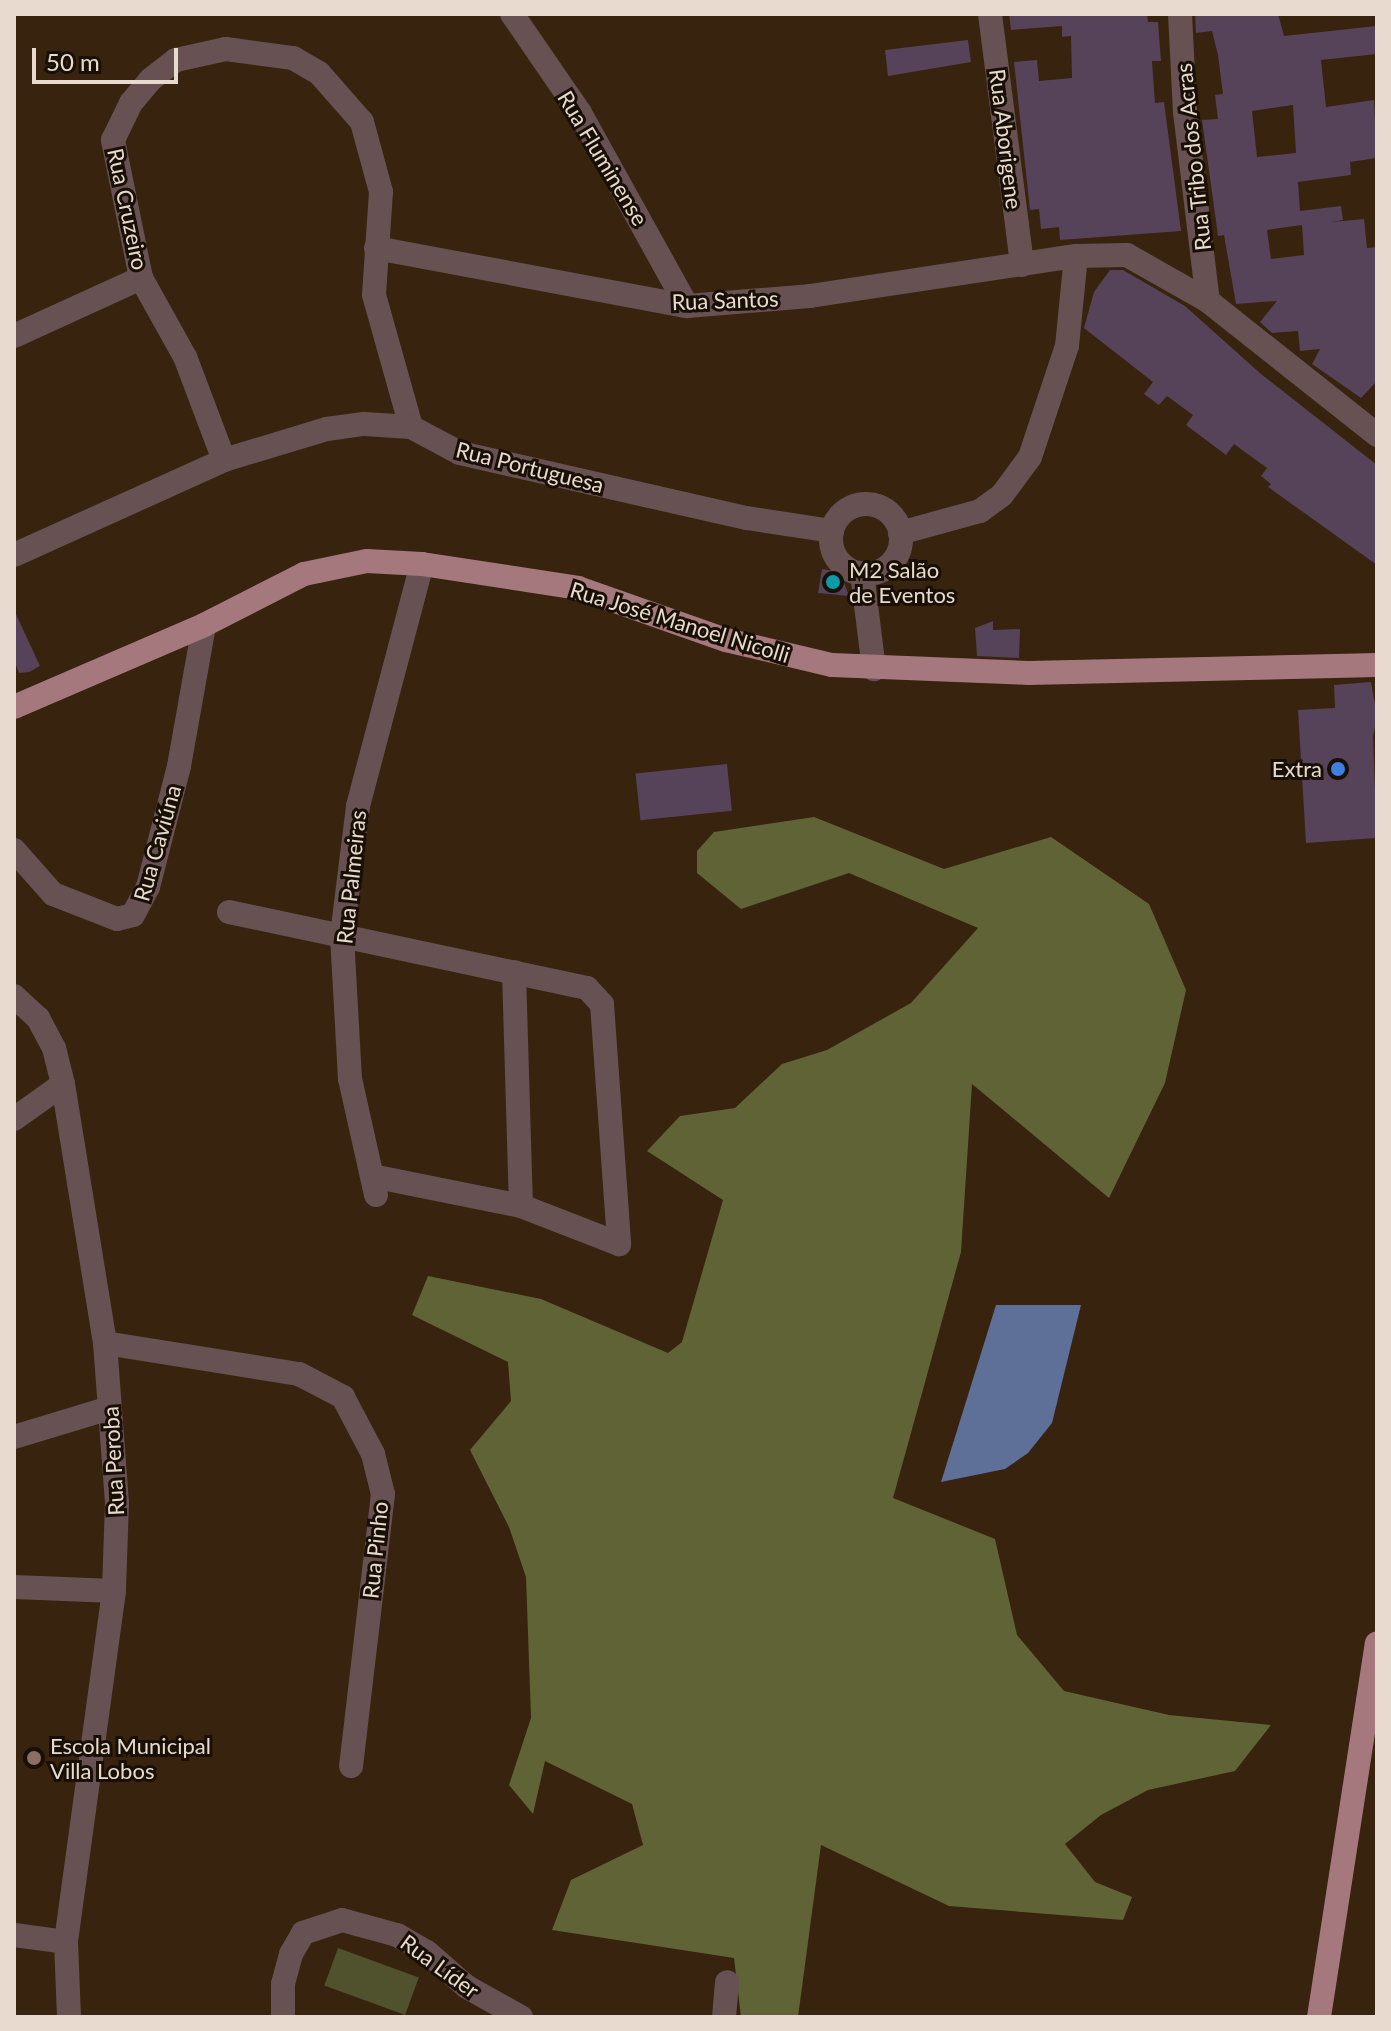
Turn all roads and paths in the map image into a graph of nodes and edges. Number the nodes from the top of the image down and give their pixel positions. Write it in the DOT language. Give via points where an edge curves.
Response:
graph roads {
  1 [pos="512,14"];
  2 [pos="990,14"];
  3 [pos="1180,14"];
  4 [pos="376,248"];
  5 [pos="1076,256"];
  6 [pos="1022,265"];
  7 [pos="141,278"];
  8 [pos="1208,301"];
  9 [pos="687,306"];
  10 [pos="14,336"];
  11 [pos="1377,407"];
  12 [pos="1350,415"];
  13 [pos="411,427"];
  14 [pos="1377,435"];
  15 [pos="224,460"];
  16 [pos="832,531"];
  17 [pos="900,533"];
  18 [pos="14,555"];
  19 [pos="422,564"];
  20 [pos="862,573"];
  21 [pos="204,625"];
  22 [pos="1377,665"];
  23 [pos="874,669"];
  24 [pos="14,707"];
  25 [pos="14,850"];
  26 [pos="229,912"];
  27 [pos="342,935"];
  28 [pos="514,972"];
  29 [pos="14,996"];
  30 [pos="63,1084"];
  31 [pos="14,1119"];
  32 [pos="521,1206"];
  33 [pos="105,1343"];
  34 [pos="110,1408"];
  35 [pos="14,1437"];
  36 [pos="14,1587"];
  37 [pos="114,1591"];
  38 [pos="1377,1643"];
  39 [pos="351,1766"];
  40 [pos="14,1935"];
  41 [pos="66,1942"];
  42 [pos="727,1982"];
  43 [pos="69,2017"];
  44 [pos="283,2017"];
  45 [pos="521,2017"];
  46 [pos="724,2017"];
  47 [pos="1319,2017"];
  1 -- 9 [label="street, Rua Fluminense" via="580,113"];
  2 -- 6 [label="street, Rua Aborigene"];
  3 -- 8 [label="street, Rua Tribo dos Acras"];
  4 -- 7 [label="street, Rua Cruzeiro" via="381,192 376,159 362,122 344,97 293,58 226,49 176,60 150,80 117,128 115,155"];
  4 -- 9 [label="street, Rua Santos"];
  4 -- 13 [label="street, Rua Cruzeiro" via="374,295"];
  5 -- 6 [label="street, Rua Santos"];
  5 -- 8 [label="street, Rua Santos" via="1142,259"];
  5 -- 17 [label="street" via="1067,346 1022,469 980,511"];
  6 -- 9 [label="street, Rua Santos" via="810,296"];
  7 -- 10 [label="street"];
  7 -- 15 [label="street, Rua Cruzeiro" via="185,357"];
  8 -- 12 [label="street, Rua Santos"];
  11 -- 12 [label="street"];
  12 -- 14 [label="street, Rua Santos"];
  13 -- 15 [label="street, Rua Portuguesa" via="327,429"];
  13 -- 16 [label="street, Rua Portuguesa" via="460,453 747,518"];
  15 -- 18 [label="street, Rua Portuguesa"];
  16 -- 17 [label="street" via="843,512 872,504 891,514"];
  16 -- 20 [label="street" via="834,554 850,570"];
  17 -- 20 [label="street" via="891,563"];
  19 -- 21 [label="main road, Rua José Manoel Nicolli" via="367,561 304,574"];
  19 -- 23 [label="main road, Rua José Manoel Nicolli" via="578,588 750,646"];
  19 -- 27 [label="street, Rua Palmeiras" via="358,806"];
  20 -- 23 [label="street"];
  21 -- 24 [label="main road, Rua José Manoel Nicolli"];
  21 -- 25 [label="street, Rua Caviúna" via="179,766 148,887 133,915 117,919 53,894"];
  22 -- 23 [label="main road, Rua José Manoel Nicolli" via="1028,673"];
  26 -- 27 [label="street"];
  27 -- 28 [label="street"];
  27 -- 32 [label="street, Rua Palmeiras" via="350,1079 374,1185"];
  28 -- 32 [label="street"];
  28 -- 32 [label="street" via="587,988 602,1004 619,1244"];
  29 -- 30 [label="street, Rua Peroba" via="38,1018 54,1048"];
  30 -- 31 [label="street"];
  30 -- 33 [label="street, Rua Peroba"];
  33 -- 34 [label="street, Rua Peroba"];
  33 -- 39 [label="street, Rua Pinho" via="299,1374 343,1397 373,1454 383,1494"];
  34 -- 35 [label="street"];
  34 -- 37 [label="street, Rua Peroba" via="117,1503"];
  36 -- 37 [label="street"];
  37 -- 41 [label="street, Rua Peroba"];
  38 -- 47 [label="main road"];
  40 -- 41 [label="street"];
  41 -- 43 [label="street, Rua Peroba"];
  42 -- 46 [label="street"];
  44 -- 45 [label="street, Rua Líder" via="283,1984 303,1933 342,1920 397,1935 427,1952 467,1987"];
}
